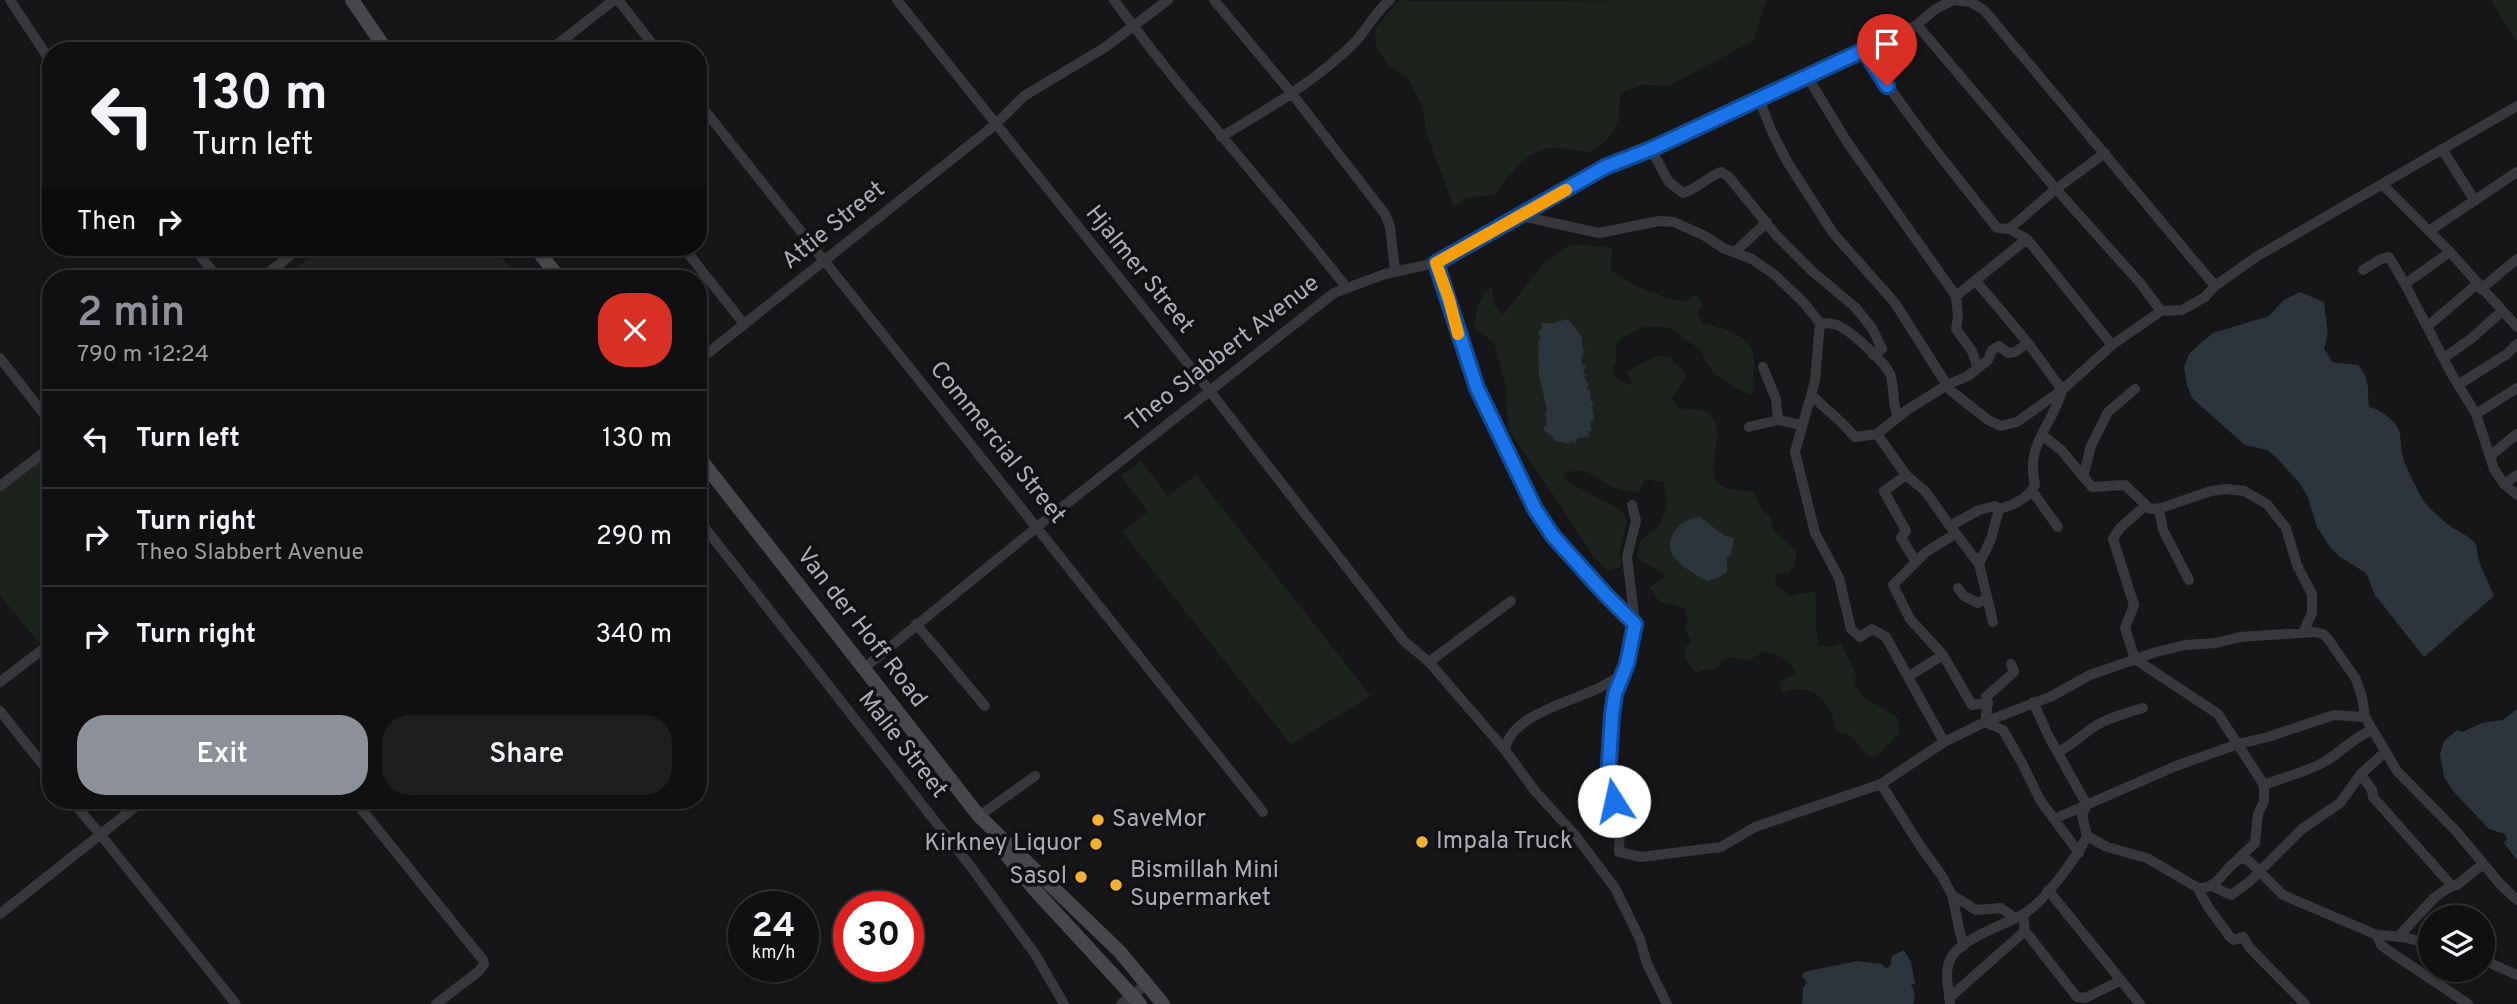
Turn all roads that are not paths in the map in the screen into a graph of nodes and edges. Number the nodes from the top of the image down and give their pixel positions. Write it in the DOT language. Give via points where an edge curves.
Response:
graph roads {
  1 [pos="10,0"];
  2 [pos="352,0"];
  3 [pos="616,0"];
  4 [pos="897,0"];
  5 [pos="1114,0"];
  6 [pos="1168,0"];
  7 [pos="1214,0"];
  8 [pos="1390,0"];
  9 [pos="1953,0"];
  10 [pos="1932,5"];
  11 [pos="1917,25"];
  12 [pos="1133,26"];
  13 [pos="381,42"];
  14 [pos="561,42"];
  15 [pos="651,42"];
  16 [pos="42,48"];
  17 [pos="1864,50"];
  18 [pos="1807,76"];
  19 [pos="1293,94"];
  20 [pos="1759,99"];
  21 [pos="2516,110"];
  22 [pos="707,113"];
  23 [pos="996,124"];
  24 [pos="1221,137"];
  25 [pos="1651,149"];
  26 [pos="2442,149"];
  27 [pos="2105,153"];
  28 [pos="2515,179"];
  29 [pos="2383,185"];
  30 [pos="2056,189"];
  31 [pos="2475,201"];
  32 [pos="1521,216"];
  33 [pos="1767,222"];
  34 [pos="2008,229"];
  35 [pos="2429,231"];
  36 [pos="2027,239"];
  37 [pos="2449,251"];
  38 [pos="1735,252"];
  39 [pos="200,256"];
  40 [pos="289,256"];
  41 [pos="542,256"];
  42 [pos="690,256"];
  43 [pos="2517,258"];
  44 [pos="824,261"];
  45 [pos="1436,263"];
  46 [pos="212,270"];
  47 [pos="271,270"];
  48 [pos="553,270"];
  49 [pos="701,270"];
  50 [pos="2362,270"];
  51 [pos="1395,271"];
  52 [pos="707,277"];
  53 [pos="1976,281"];
  54 [pos="2406,284"];
  55 [pos="2215,286"];
  56 [pos="2479,286"];
  57 [pos="1347,288"];
  58 [pos="1956,296"];
  59 [pos="2161,310"];
  60 [pos="2502,311"];
  61 [pos="1820,323"];
  62 [pos="744,324"];
  63 [pos="2428,326"];
  64 [pos="2517,327"];
  65 [pos="2028,343"];
  66 [pos="2517,344"];
  67 [pos="2112,345"];
  68 [pos="707,353"];
  69 [pos="1873,355"];
  70 [pos="0,358"];
  71 [pos="2444,358"];
  72 [pos="1763,367"];
  73 [pos="1978,368"];
  74 [pos="1947,385"];
  75 [pos="2458,385"];
  76 [pos="2517,388"];
  77 [pos="2135,389"];
  78 [pos="1209,390"];
  79 [pos="2062,390"];
  80 [pos="1811,396"];
  81 [pos="42,411"];
  82 [pos="2476,414"];
  83 [pos="1898,417"];
  84 [pos="1778,420"];
  85 [pos="1801,425"];
  86 [pos="1749,426"];
  87 [pos="1877,434"];
  88 [pos="2517,434"];
  89 [pos="2042,435"];
  90 [pos="42,454"];
  91 [pos="2490,456"];
  92 [pos="707,468"];
  93 [pos="1906,475"];
  94 [pos="2517,475"];
  95 [pos="2083,477"];
  96 [pos="2504,484"];
  97 [pos="0,486"];
  98 [pos="2032,491"];
  99 [pos="2517,495"];
  100 [pos="1632,505"];
  101 [pos="2145,506"];
  102 [pos="1999,509"];
  103 [pos="2159,509"];
  104 [pos="1037,527"];
  105 [pos="2057,527"];
  106 [pos="707,530"];
  107 [pos="1953,530"];
  108 [pos="1916,562"];
  109 [pos="1979,564"];
  110 [pos="2189,580"];
  111 [pos="1958,588"];
  112 [pos="1987,598"];
  113 [pos="1511,601"];
  114 [pos="1993,622"];
  115 [pos="916,624"];
  116 [pos="1635,624"];
  117 [pos="2303,633"];
  118 [pos="42,650"];
  119 [pos="1943,655"];
  120 [pos="2135,659"];
  121 [pos="1429,662"];
  122 [pos="2011,664"];
  123 [pos="863,668"];
  124 [pos="1623,674"];
  125 [pos="1909,676"];
  126 [pos="0,682"];
  127 [pos="2033,702"];
  128 [pos="1988,703"];
  129 [pos="985,706"];
  130 [pos="2143,708"];
  131 [pos="0,711"];
  132 [pos="2365,717"];
  133 [pos="1985,722"];
  134 [pos="2372,730"];
  135 [pos="1944,742"];
  136 [pos="2238,744"];
  137 [pos="1505,750"];
  138 [pos="2057,752"];
  139 [pos="2385,752"];
  140 [pos="42,764"];
  141 [pos="2361,774"];
  142 [pos="1034,776"];
  143 [pos="1881,784"];
  144 [pos="2264,785"];
  145 [pos="2087,805"];
  146 [pos="79,809"];
  147 [pos="132,809"];
  148 [pos="361,809"];
  149 [pos="1263,812"];
  150 [pos="2054,820"];
  151 [pos="984,821"];
  152 [pos="100,834"];
  153 [pos="2087,836"];
  154 [pos="2079,853"];
  155 [pos="2239,858"];
  156 [pos="2483,864"];
  157 [pos="2258,872"];
  158 [pos="2211,886"];
  159 [pos="2452,886"];
  160 [pos="2198,888"];
  161 [pos="2048,890"];
  162 [pos="1952,895"];
  163 [pos="2517,900"];
  164 [pos="0,914"];
  165 [pos="2019,916"];
  166 [pos="2025,931"];
  167 [pos="2377,935"];
  168 [pos="2398,937"];
  169 [pos="2418,941"];
  170 [pos="1963,946"];
  171 [pos="2495,965"];
  172 [pos="2517,975"];
  173 [pos="2120,981"];
  174 [pos="1148,983"];
  175 [pos="1136,999"];
  176 [pos="1949,1001"];
  177 [pos="2088,1001"];
  178 [pos="236,1004"];
  179 [pos="436,1004"];
  180 [pos="1064,1004"];
  181 [pos="1121,1004"];
  182 [pos="1163,1004"];
  183 [pos="1667,1004"];
  184 [pos="2140,1004"];
  185 [pos="2305,1004"];
  186 [pos="2468,1004"];
  1 -- 16 [label="street"];
  2 -- 13 [label="main road"];
  3 -- 14 [label="street"];
  3 -- 15 [label="street"];
  4 -- 23 [label="street, Hjalmer Street"];
  5 -- 12 [label="street"];
  6 -- 12 [label="street, Attie Street"];
  7 -- 19 [label="street"];
  8 -- 19 [label="street" via="1356,41"];
  9 -- 10 [label="street, Theo Slabbert Avenue"];
  9 -- 27 [label="street" via="1984,10"];
  10 -- 11 [label="street, Theo Slabbert Avenue"];
  11 -- 17 [label="street, Theo Slabbert Avenue"];
  11 -- 30 [label="street"];
  12 -- 23 [label="street, Attie Street" via="1024,96"];
  12 -- 24 [label="street"];
  17 -- 18 [label="street, Theo Slabbert Avenue"];
  17 -- 34 [label="street" via="1940,158 1997,228"];
  18 -- 20 [label="street, Theo Slabbert Avenue"];
  18 -- 58 [label="street" via="1847,142"];
  19 -- 24 [label="street"];
  19 -- 51 [label="street" via="1385,214"];
  20 -- 25 [label="street, Theo Slabbert Avenue"];
  20 -- 74 [label="street" via="1787,163 1833,233 1895,303"];
  21 -- 26 [label="street"];
  22 -- 44 [label="street, Commercial Street"];
  23 -- 44 [label="street, Attie Street"];
  23 -- 78 [label="street, Hjalmer Street"];
  24 -- 57 [label="street"];
  25 -- 32 [label="street, Theo Slabbert Avenue" via="1605,167"];
  25 -- 33 [label="street" via="1674,188 1689,191 1721,172"];
  26 -- 29 [label="street"];
  26 -- 31 [label="street"];
  27 -- 30 [label="street"];
  27 -- 55 [label="street"];
  28 -- 31 [label="street"];
  29 -- 35 [label="street"];
  29 -- 55 [label="street" via="2256,257"];
  30 -- 34 [label="street"];
  30 -- 59 [label="street"];
  31 -- 35 [label="street"];
  32 -- 38 [label="street" via="1599,233 1672,221"];
  32 -- 45 [label="street, Theo Slabbert Avenue"];
  33 -- 38 [label="street"];
  33 -- 69 [label="street" via="1872,328 1882,349"];
  34 -- 36 [label="street"];
  35 -- 37 [label="street"];
  36 -- 53 [label="street"];
  36 -- 67 [label="street"];
  37 -- 54 [label="street"];
  37 -- 56 [label="street"];
  38 -- 61 [label="street" via="1784,281"];
  39 -- 46 [label="street"];
  40 -- 47 [label="street"];
  41 -- 48 [label="main road"];
  42 -- 49 [label="street"];
  43 -- 56 [label="street"];
  44 -- 62 [label="street, Attie Street"];
  44 -- 104 [label="street, Commercial Street"];
  45 -- 51 [label="street, Theo Slabbert Avenue"];
  45 -- 116 [label="street" via="1475,383 1535,509 1553,536"];
  50 -- 54 [label="street" via="2389,257"];
  51 -- 57 [label="street, Theo Slabbert Avenue"];
  52 -- 62 [label="street"];
  53 -- 58 [label="street"];
  53 -- 65 [label="street"];
  54 -- 63 [label="street"];
  55 -- 59 [label="street" via="2182,310"];
  56 -- 60 [label="street"];
  56 -- 63 [label="street"];
  57 -- 78 [label="street, Theo Slabbert Avenue" via="1334,293"];
  58 -- 73 [label="street" via="1956,329"];
  59 -- 67 [label="street"];
  60 -- 64 [label="street"];
  60 -- 71 [label="street"];
  61 -- 69 [label="street" via="1841,327"];
  61 -- 80 [label="street"];
  62 -- 68 [label="street, Attie Street"];
  63 -- 71 [label="street"];
  65 -- 73 [label="street" via="2008,353 1999,346"];
  65 -- 79 [label="street"];
  66 -- 75 [label="street"];
  67 -- 79 [label="street"];
  69 -- 83 [label="street" via="1890,374"];
  70 -- 81 [label="street"];
  71 -- 75 [label="street"];
  72 -- 84 [label="street" via="1776,399"];
  73 -- 74 [label="street"];
  74 -- 79 [label="street" via="2001,426 2017,422"];
  74 -- 83 [label="street"];
  75 -- 82 [label="street"];
  76 -- 82 [label="street"];
  77 -- 95 [label="street" via="2108,412 2091,446"];
  78 -- 104 [label="street, Theo Slabbert Avenue"];
  78 -- 121 [label="street, Hjalmer Street" via="1404,641"];
  79 -- 89 [label="street"];
  80 -- 85 [label="street"];
  80 -- 87 [label="street" via="1854,438"];
  82 -- 91 [label="street"];
  83 -- 87 [label="street"];
  84 -- 85 [label="street"];
  84 -- 86 [label="street"];
  85 -- 125 [label="street" via="1797,461 1815,533 1839,578 1851,629 1860,637 1872,629 1886,637"];
  87 -- 93 [label="street"];
  88 -- 91 [label="street"];
  89 -- 95 [label="street"];
  89 -- 98 [label="street" via="2035,444"];
  90 -- 97 [label="street"];
  91 -- 96 [label="street"];
  92 -- 123 [label="main road, Van der Hoff Road"];
  93 -- 107 [label="street" via="1925,491"];
  93 -- 108 [label="street" via="1884,491 1906,531 1901,538"];
  94 -- 96 [label="street"];
  95 -- 101 [label="street" via="2092,487 2132,488"];
  96 -- 99 [label="street"];
  98 -- 102 [label="street"];
  98 -- 105 [label="street"];
  100 -- 116 [label="street" via="1636,522 1627,557"];
  101 -- 103 [label="street"];
  101 -- 120 [label="street" via="2113,539 2134,605 2125,628"];
  102 -- 107 [label="street" via="1979,510"];
  102 -- 109 [label="street"];
  103 -- 110 [label="street" via="2163,530"];
  103 -- 117 [label="street" via="2226,489 2244,491 2267,504 2286,528 2312,594 2312,613"];
  104 -- 115 [label="street, Theo Slabbert Avenue"];
  104 -- 149 [label="street, Commercial Street"];
  106 -- 180 [label="street, Malie Street" via="979,877 1035,954"];
  107 -- 108 [label="street"];
  107 -- 109 [label="street"];
  108 -- 119 [label="street" via="1893,585 1910,619"];
  109 -- 112 [label="street"];
  111 -- 112 [label="street" via="1978,603"];
  112 -- 114 [label="street"];
  113 -- 121 [label="street"];
  115 -- 123 [label="street, Theo Slabbert Avenue"];
  115 -- 129 [label="street"];
  116 -- 124 [label="street"];
  117 -- 120 [label="street" via="2185,645"];
  117 -- 132 [label="street" via="2315,632 2328,639 2356,680"];
  118 -- 126 [label="street"];
  119 -- 125 [label="street"];
  119 -- 128 [label="street" via="1972,705"];
  120 -- 127 [label="street"];
  120 -- 136 [label="street" via="2212,708"];
  121 -- 137 [label="street, Hjalmer Street"];
  122 -- 128 [label="street" via="2014,672 1986,697"];
  123 -- 151 [label="main road, Van der Hoff Road"];
  124 -- 137 [label="street" via="1534,716 1514,731"];
  124 -- 143 [label="street" via="1615,694 1608,766 1620,829 1619,852 1641,857 1721,847 1755,827"];
  125 -- 135 [label="street"];
  127 -- 133 [label="street"];
  127 -- 138 [label="street"];
  128 -- 133 [label="street"];
  130 -- 138 [label="street" via="2110,718"];
  131 -- 140 [label="street"];
  132 -- 134 [label="street"];
  132 -- 136 [label="street" via="2334,715"];
  133 -- 135 [label="street"];
  133 -- 150 [label="street" via="2003,730"];
  134 -- 139 [label="street"];
  134 -- 144 [label="street" via="2316,766"];
  135 -- 143 [label="street"];
  136 -- 144 [label="street"];
  136 -- 145 [label="street"];
  137 -- 183 [label="street, Hjalmer Street" via="1615,888"];
  138 -- 145 [label="street"];
  139 -- 141 [label="street"];
  139 -- 156 [label="street" via="2404,780"];
  141 -- 157 [label="street" via="2340,803 2302,830"];
  141 -- 159 [label="street" via="2373,797"];
  142 -- 151 [label="street"];
  143 -- 162 [label="street"];
  144 -- 155 [label="street" via="2256,843"];
  145 -- 150 [label="street"];
  145 -- 153 [label="street" via="2082,815"];
  146 -- 152 [label="street"];
  147 -- 152 [label="street"];
  148 -- 179 [label="street" via="484,964"];
  150 -- 154 [label="street"];
  151 -- 174 [label="main road, Van der Hoff Road"];
  151 -- 175 [label="main road, Van der Hoff Road" via="1034,889"];
  152 -- 164 [label="street"];
  152 -- 178 [label="street"];
  153 -- 154 [label="street"];
  153 -- 160 [label="street" via="2147,858"];
  154 -- 161 [label="street"];
  155 -- 157 [label="street" via="2249,861"];
  155 -- 158 [label="street"];
  156 -- 159 [label="street"];
  156 -- 163 [label="street"];
  157 -- 158 [label="street" via="2231,895"];
  157 -- 167 [label="street" via="2283,895"];
  158 -- 160 [label="street"];
  159 -- 168 [label="street" via="2434,898"];
  160 -- 185 [label="street" via="2227,936 2234,940 2243,937"];
  161 -- 165 [label="street"];
  161 -- 173 [label="street"];
  162 -- 165 [label="street" via="1976,910 2001,908"];
  162 -- 170 [label="street"];
  165 -- 166 [label="street"];
  165 -- 170 [label="street"];
  166 -- 176 [label="street"];
  166 -- 177 [label="street" via="2077,997"];
  167 -- 168 [label="street"];
  167 -- 186 [label="street" via="2389,951"];
  168 -- 169 [label="street"];
  170 -- 176 [label="street" via="1951,959"];
  171 -- 172 [label="street"];
  173 -- 177 [label="street"];
  173 -- 184 [label="street"];
  174 -- 175 [label="street"];
  174 -- 182 [label="main road, Van der Hoff Road"];
  175 -- 181 [label="street"];
}
